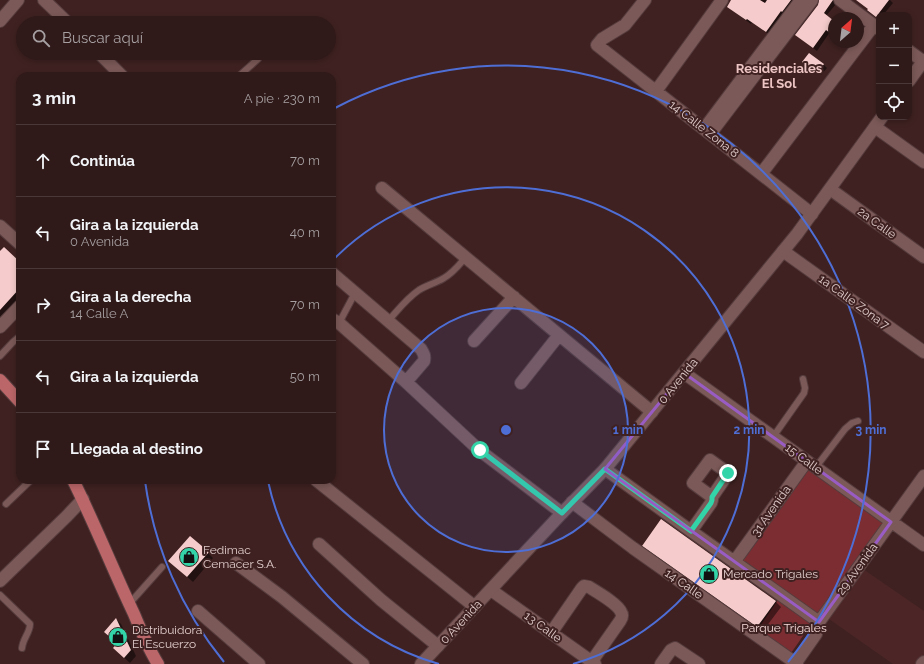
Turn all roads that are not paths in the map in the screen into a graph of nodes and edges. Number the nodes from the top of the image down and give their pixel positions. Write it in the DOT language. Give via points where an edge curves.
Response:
graph roads {
  1 [pos="18,0"];
  2 [pos="44,0"];
  3 [pos="644,0"];
  4 [pos="722,0"];
  5 [pos="801,0"];
  6 [pos="812,0"];
  7 [pos="840,0"];
  8 [pos="61,16"];
  9 [pos="0,21"];
  10 [pos="874,25"];
  11 [pos="864,30"];
  12 [pos="847,48"];
  13 [pos="912,53"];
  14 [pos="105,60"];
  15 [pos="257,60"];
  16 [pos="924,61"];
  17 [pos="118,72"];
  18 [pos="244,72"];
  19 [pos="912,77"];
  20 [pos="656,92"];
  21 [pos="880,120"];
  22 [pos="875,127"];
  23 [pos="707,131"];
  24 [pos="924,162"];
  25 [pos="758,171"];
  26 [pos="382,188"];
  27 [pos="830,189"];
  28 [pos="812,214"];
  29 [pos="0,226"];
  30 [pos="16,240"];
  31 [pos="783,251"];
  32 [pos="466,257"];
  33 [pos="924,257"];
  34 [pos="336,276"];
  35 [pos="355,293"];
  36 [pos="514,297"];
  37 [pos="16,310"];
  38 [pos="336,320"];
  39 [pos="388,321"];
  40 [pos="336,322"];
  41 [pos="0,327"];
  42 [pos="559,335"];
  43 [pos="16,339"];
  44 [pos="474,341"];
  45 [pos="924,352"];
  46 [pos="0,356"];
  47 [pos="684,373"];
  48 [pos="803,379"];
  49 [pos="0,380"];
  50 [pos="406,382"];
  51 [pos="521,383"];
  52 [pos="16,398"];
  53 [pos="652,412"];
  54 [pos="858,422"];
  55 [pos="774,437"];
  56 [pos="811,464"];
  57 [pos="605,469"];
  58 [pos="924,476"];
  59 [pos="26,484"];
  60 [pos="75,484"];
  61 [pos="321,484"];
  62 [pos="712,497"];
  63 [pos="83,499"];
  64 [pos="572,502"];
  65 [pos="6,504"];
  66 [pos="562,513"];
  67 [pos="891,522"];
  68 [pos="691,531"];
  69 [pos="319,544"];
  70 [pos="924,545"];
  71 [pos="734,562"];
  72 [pos="236,563"];
  73 [pos="162,567"];
  74 [pos="0,582"];
  75 [pos="491,590"];
  76 [pos="0,595"];
  77 [pos="129,604"];
  78 [pos="475,607"];
  79 [pos="198,611"];
  80 [pos="819,622"];
  81 [pos="551,633"];
  82 [pos="438,646"];
  83 [pos="22,648"];
  84 [pos="156,663"];
  85 [pos="594,663"];
  86 [pos="259,664"];
  87 [pos="363,664"];
  88 [pos="421,664"];
  89 [pos="661,664"];
  90 [pos="699,664"];
  91 [pos="796,664"];
  1 -- 9 [label="street"];
  2 -- 8 [label="street"];
  3 -- 20 [label="street, 14 Calle Zona 8" via="625,25 597,45"];
  4 -- 20 [label="street"];
  5 -- 23 [label="street"];
  6 -- 23 [label="street"];
  7 -- 10 [label="street"];
  10 -- 11 [label="street"];
  10 -- 25 [label="street"];
  12 -- 25 [label="street"];
  13 -- 16 [label="street"];
  14 -- 17 [label="street"];
  15 -- 18 [label="lane"];
  16 -- 19 [label="street"];
  20 -- 23 [label="street, 14 Calle Zona 8"];
  21 -- 22 [label="street, 0 Avenida"];
  22 -- 24 [label="street"];
  22 -- 27 [label="street, 0 Avenida"];
  23 -- 25 [label="street, 14 Calle Zona 8"];
  25 -- 28 [label="street, 14 Calle Zona 8"];
  26 -- 32 [label="street"];
  27 -- 28 [label="street, 0 Avenida"];
  27 -- 33 [label="street, 2a Calle"];
  28 -- 31 [label="street, 0 Avenida"];
  29 -- 30 [label="street"];
  31 -- 45 [label="street, 1a Calle Zona 7"];
  31 -- 47 [label="street, 0 Avenida"];
  32 -- 36 [label="street"];
  32 -- 39 [label="lane" via="445,278 418,291"];
  34 -- 35 [label="street"];
  35 -- 38 [label="lane"];
  35 -- 39 [label="street"];
  36 -- 42 [label="street"];
  36 -- 44 [label="street"];
  37 -- 41 [label="street"];
  39 -- 50 [label="street" via="418,346 425,357"];
  40 -- 50 [label="street"];
  42 -- 51 [label="street"];
  42 -- 53 [label="street"];
  43 -- 46 [label="lane"];
  47 -- 53 [label="street, 0 Avenida"];
  47 -- 55 [label="street, 15 Calle"];
  48 -- 55 [label="lane" via="804,393"];
  49 -- 52 [label="highway"];
  50 -- 66 [label="street" via="480,450"];
  53 -- 57 [label="street, 0 Avenida"];
  54 -- 56 [label="lane, 31 Avenida" via="845,429"];
  55 -- 56 [label="street, 15 Calle"];
  56 -- 67 [label="street, 15 Calle"];
  56 -- 71 [label="street, 31 Avenida"];
  57 -- 64 [label="street, 0 Avenida"];
  57 -- 68 [label="street"];
  58 -- 67 [label="street, 29 Avenida"];
  59 -- 65 [label="lane"];
  60 -- 63 [label="highway"];
  61 -- 78 [label="street"];
  62 -- 62 [label="street" via="728,473 710,460 693,483"];
  62 -- 68 [label="street" via="711,503"];
  63 -- 74 [label="street"];
  63 -- 77 [label="highway"];
  64 -- 66 [label="street, 0 Avenida"];
  64 -- 91 [label="street, 14 Calle"];
  66 -- 75 [label="street, 0 Avenida"];
  67 -- 70 [label="street, 15 Calle"];
  67 -- 80 [label="street, 29 Avenida"];
  68 -- 71 [label="street"];
  69 -- 82 [label="street" via="381,600"];
  71 -- 80 [label="street"];
  72 -- 87 [label="street" via="282,597"];
  73 -- 77 [label="lane"];
  75 -- 78 [label="street, 0 Avenida"];
  75 -- 81 [label="street, 13 Calle"];
  76 -- 83 [label="lane" via="30,624"];
  77 -- 84 [label="highway"];
  78 -- 82 [label="street, 0 Avenida"];
  79 -- 86 [label="street"];
  80 -- 91 [label="street, 29 Avenida" via="816,634"];
  81 -- 85 [label="street, 13 Calle"];
  81 -- 85 [label="street" via="584,586 615,604 622,612 622,617"];
  82 -- 88 [label="street, 0 Avenida"];
  89 -- 90 [label="street" via="674,649"];
}
